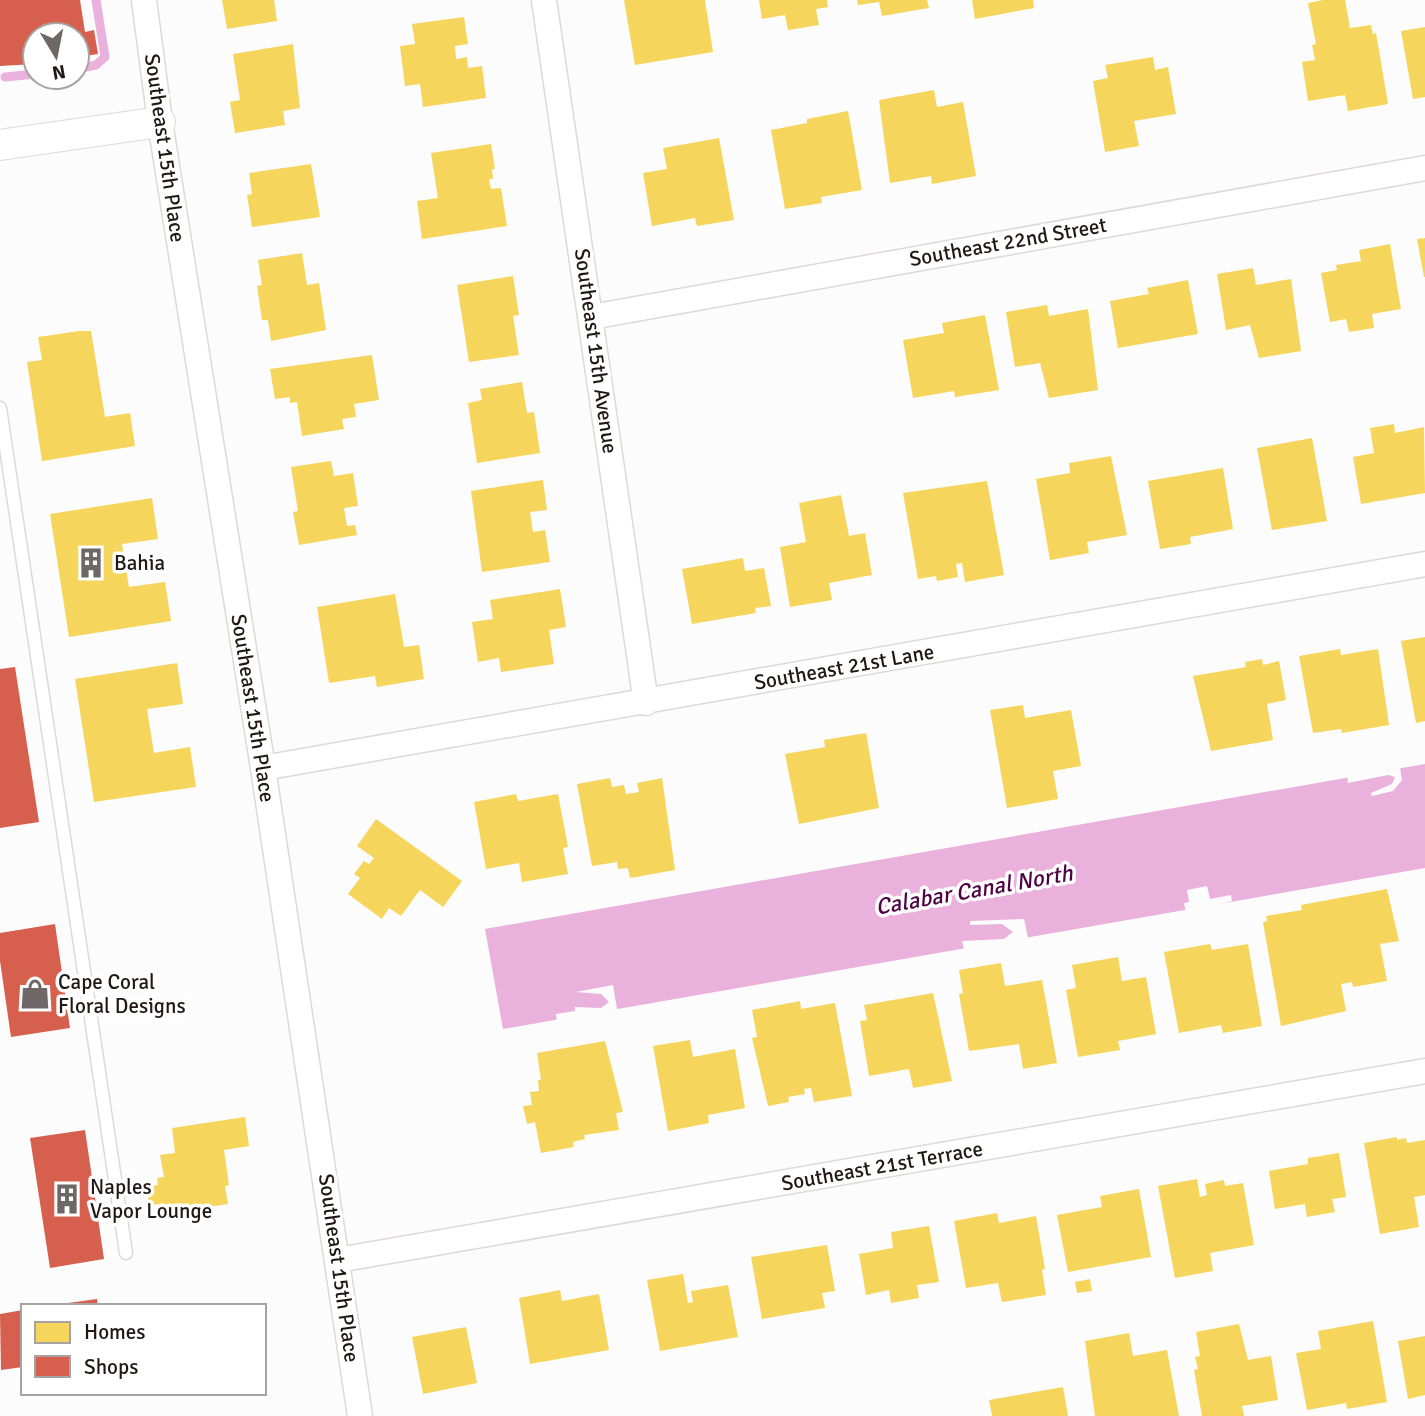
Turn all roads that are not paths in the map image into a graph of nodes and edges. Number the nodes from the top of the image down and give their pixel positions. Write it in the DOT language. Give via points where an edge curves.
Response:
graph roads {
  1 [pos="144,0"];
  2 [pos="544,0"];
  3 [pos="160,122"];
  4 [pos="0,145"];
  5 [pos="1425,168"];
  6 [pos="591,317"];
  7 [pos="0,408"];
  8 [pos="1425,564"];
  9 [pos="646,703"];
  10 [pos="263,768"];
  11 [pos="1425,1071"];
  12 [pos="126,1253"];
  13 [pos="338,1260"];
  14 [pos="360,1416"];
  1 -- 3 [label="street, Southeast 15th Place"];
  2 -- 6 [label="street, Southeast 15th Avenue"];
  3 -- 4 [label="street"];
  3 -- 10 [label="street, Southeast 15th Place"];
  5 -- 6 [label="street, Southeast 22nd Street"];
  6 -- 9 [label="street, Southeast 15th Avenue"];
  7 -- 12 [label="lane"];
  8 -- 9 [label="street, Southeast 21st Lane"];
  9 -- 10 [label="street, Southeast 21st Lane"];
  10 -- 13 [label="street, Southeast 15th Place"];
  11 -- 13 [label="street, Southeast 21st Terrace"];
  13 -- 14 [label="street, Southeast 15th Place"];
}
